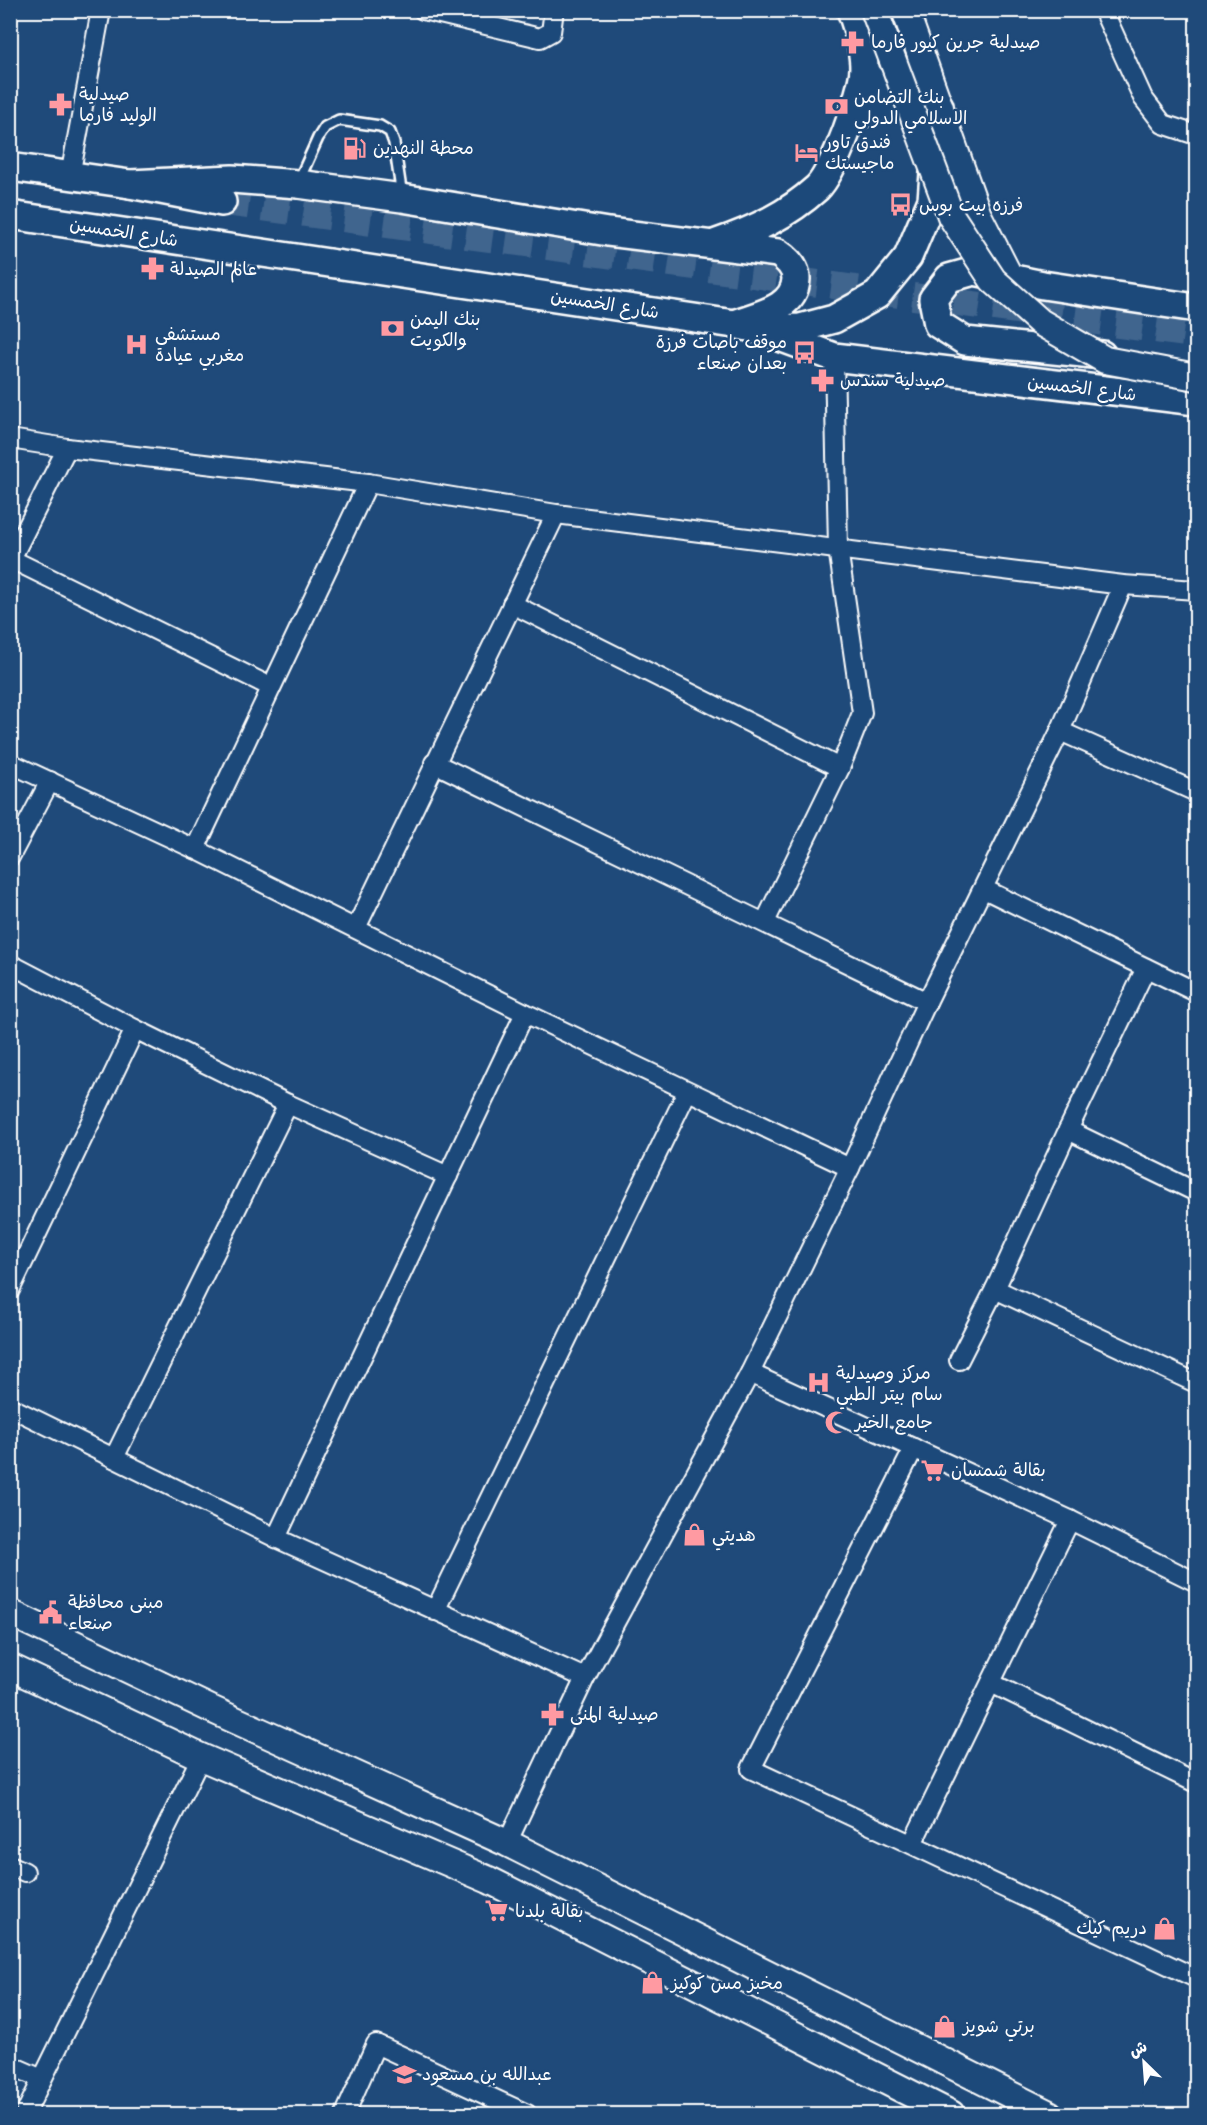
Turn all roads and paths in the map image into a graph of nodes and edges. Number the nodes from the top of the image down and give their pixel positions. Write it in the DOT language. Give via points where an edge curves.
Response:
graph roads {
  1 [pos="101,10"];
  2 [pos="423,10"];
  3 [pos="554,10"];
  4 [pos="851,10"];
  5 [pos="874,10"];
  6 [pos="905,10"];
  7 [pos="1103,10"];
  8 [pos="921,60"];
  9 [pos="864,71"];
  10 [pos="939,106"];
  11 [pos="851,116"];
  12 [pos="1197,135"];
  13 [pos="10,166"];
  14 [pos="70,176"];
  15 [pos="130,184"];
  16 [pos="298,184"];
  17 [pos="402,198"];
  18 [pos="222,202"];
  19 [pos="10,215"];
  20 [pos="712,245"];
  21 [pos="1043,285"];
  22 [pos="1197,308"];
  23 [pos="746,327"];
  24 [pos="834,357"];
  25 [pos="1197,365"];
  26 [pos="1197,377"];
  27 [pos="1197,401"];
  28 [pos="10,439"];
  29 [pos="68,448"];
  30 [pos="368,483"];
  31 [pos="556,514"];
  32 [pos="838,548"];
  33 [pos="1123,585"];
  34 [pos="1197,590"];
  35 [pos="512,604"];
  36 [pos="272,687"];
  37 [pos="1060,731"];
  38 [pos="10,763"];
  39 [pos="434,763"];
  40 [pos="840,768"];
  41 [pos="50,781"];
  42 [pos="1197,792"];
  43 [pos="195,849"];
  44 [pos="10,857"];
  45 [pos="984,889"];
  46 [pos="765,922"];
  47 [pos="356,928"];
  48 [pos="10,964"];
  49 [pos="1146,968"];
  50 [pos="1197,992"];
  51 [pos="927,1002"];
  52 [pos="525,1013"];
  53 [pos="135,1029"];
  54 [pos="687,1092"];
  55 [pos="288,1104"];
  56 [pos="1068,1130"];
  57 [pos="850,1168"];
  58 [pos="448,1176"];
  59 [pos="1197,1192"];
  60 [pos="995,1289"];
  61 [pos="10,1290"];
  62 [pos="958,1360"];
  63 [pos="750,1373"];
  64 [pos="1197,1383"];
  65 [pos="10,1407"];
  66 [pos="914,1448"];
  67 [pos="114,1458"];
  68 [pos="1070,1520"];
  69 [pos="276,1538"];
  70 [pos="1197,1582"];
  71 [pos="435,1611"];
  72 [pos="10,1613"];
  73 [pos="10,1667"];
  74 [pos="585,1678"];
  75 [pos="991,1683"];
  76 [pos="201,1757"];
  77 [pos="1197,1783"];
  78 [pos="507,1843"];
  79 [pos="912,1844"];
  80 [pos="489,1880"];
  81 [pos="1197,1978"];
  82 [pos="10,2065"];
  83 [pos="42,2079"];
  84 [pos="25,2115"];
  85 [pos="345,2115"];
  86 [pos="527,2115"];
  87 [pos="951,2115"];
  88 [pos="1049,2115"];
  1 -- 14 [label="street"];
  2 -- 3 [label="street" via="540,38 551,32"];
  4 -- 9 [label="main road"];
  5 -- 26 [label="street, bridge" via="951,216 993,280 1040,322 1105,360"];
  6 -- 8 [label="street"];
  7 -- 12 [label="street" via="1143,98 1163,124"];
  8 -- 9 [label="main road" via="914,78 897,88 878,85"];
  8 -- 10 [label="street"];
  9 -- 11 [label="main road"];
  10 -- 11 [label="main road" via="898,104"];
  10 -- 21 [label="street" via="978,215 1010,278"];
  10 -- 23 [label="main road" via="932,200 908,257 877,295 834,319 800,328"];
  11 -- 20 [label="main road" via="837,156 819,186 754,231"];
  13 -- 14 [label="main road"];
  14 -- 15 [label="main road"];
  15 -- 16 [label="main road" via="232,179"];
  15 -- 18 [label="main road"];
  16 -- 17 [label="main road"];
  16 -- 17 [label="lane" via="325,127 339,120 380,126 390,132"];
  17 -- 20 [label="main road"];
  19 -- 23 [label="main road, شارع الخمسين"];
  20 -- 23 [label="main road" via="778,253 788,259 796,274 795,289 787,302"];
  21 -- 22 [label="main road"];
  21 -- 25 [label="main road" via="974,271 949,278 933,299 938,324 965,341"];
  23 -- 24 [label="main road, شارع الخمسين"];
  24 -- 27 [label="main road, شارع الخمسين"];
  24 -- 32 [label="street"];
  28 -- 29 [label="street"];
  29 -- 30 [label="street"];
  29 -- 36 [label="street" via="11,559"];
  30 -- 31 [label="street"];
  30 -- 36 [label="street"];
  31 -- 32 [label="street"];
  31 -- 35 [label="street"];
  32 -- 33 [label="street"];
  32 -- 40 [label="street" via="862,713"];
  33 -- 34 [label="street"];
  33 -- 37 [label="street"];
  35 -- 39 [label="street"];
  35 -- 40 [label="street"];
  36 -- 43 [label="street"];
  37 -- 42 [label="street"];
  37 -- 45 [label="street"];
  38 -- 41 [label="street"];
  39 -- 46 [label="street"];
  39 -- 47 [label="street"];
  40 -- 46 [label="street"];
  41 -- 43 [label="street"];
  41 -- 44 [label="street"];
  43 -- 47 [label="street"];
  45 -- 49 [label="street"];
  45 -- 51 [label="street"];
  46 -- 51 [label="street"];
  47 -- 52 [label="street"];
  48 -- 53 [label="street"];
  49 -- 50 [label="street"];
  49 -- 56 [label="street"];
  51 -- 57 [label="street"];
  52 -- 54 [label="street"];
  52 -- 58 [label="street"];
  53 -- 55 [label="street"];
  53 -- 61 [label="street"];
  54 -- 57 [label="street"];
  54 -- 71 [label="street"];
  55 -- 58 [label="street"];
  55 -- 67 [label="street"];
  56 -- 59 [label="street"];
  56 -- 60 [label="street"];
  57 -- 63 [label="street"];
  58 -- 69 [label="street"];
  60 -- 62 [label="street"];
  60 -- 64 [label="street"];
  63 -- 66 [label="street"];
  63 -- 74 [label="street"];
  65 -- 67 [label="street"];
  66 -- 68 [label="street"];
  66 -- 79 [label="street" via="751,1769"];
  67 -- 69 [label="street"];
  68 -- 70 [label="street"];
  68 -- 75 [label="street"];
  69 -- 71 [label="street"];
  71 -- 74 [label="street"];
  72 -- 78 [label="street"];
  73 -- 76 [label="street"];
  74 -- 78 [label="street"];
  75 -- 77 [label="street"];
  75 -- 79 [label="street"];
  76 -- 80 [label="street"];
  76 -- 83 [label="street"];
  78 -- 80 [label="street"];
  78 -- 88 [label="street"];
  79 -- 81 [label="street"];
  80 -- 87 [label="street"];
  82 -- 83 [label="street"];
  83 -- 84 [label="street"];
  85 -- 86 [label="street" via="376,2044"];
}
